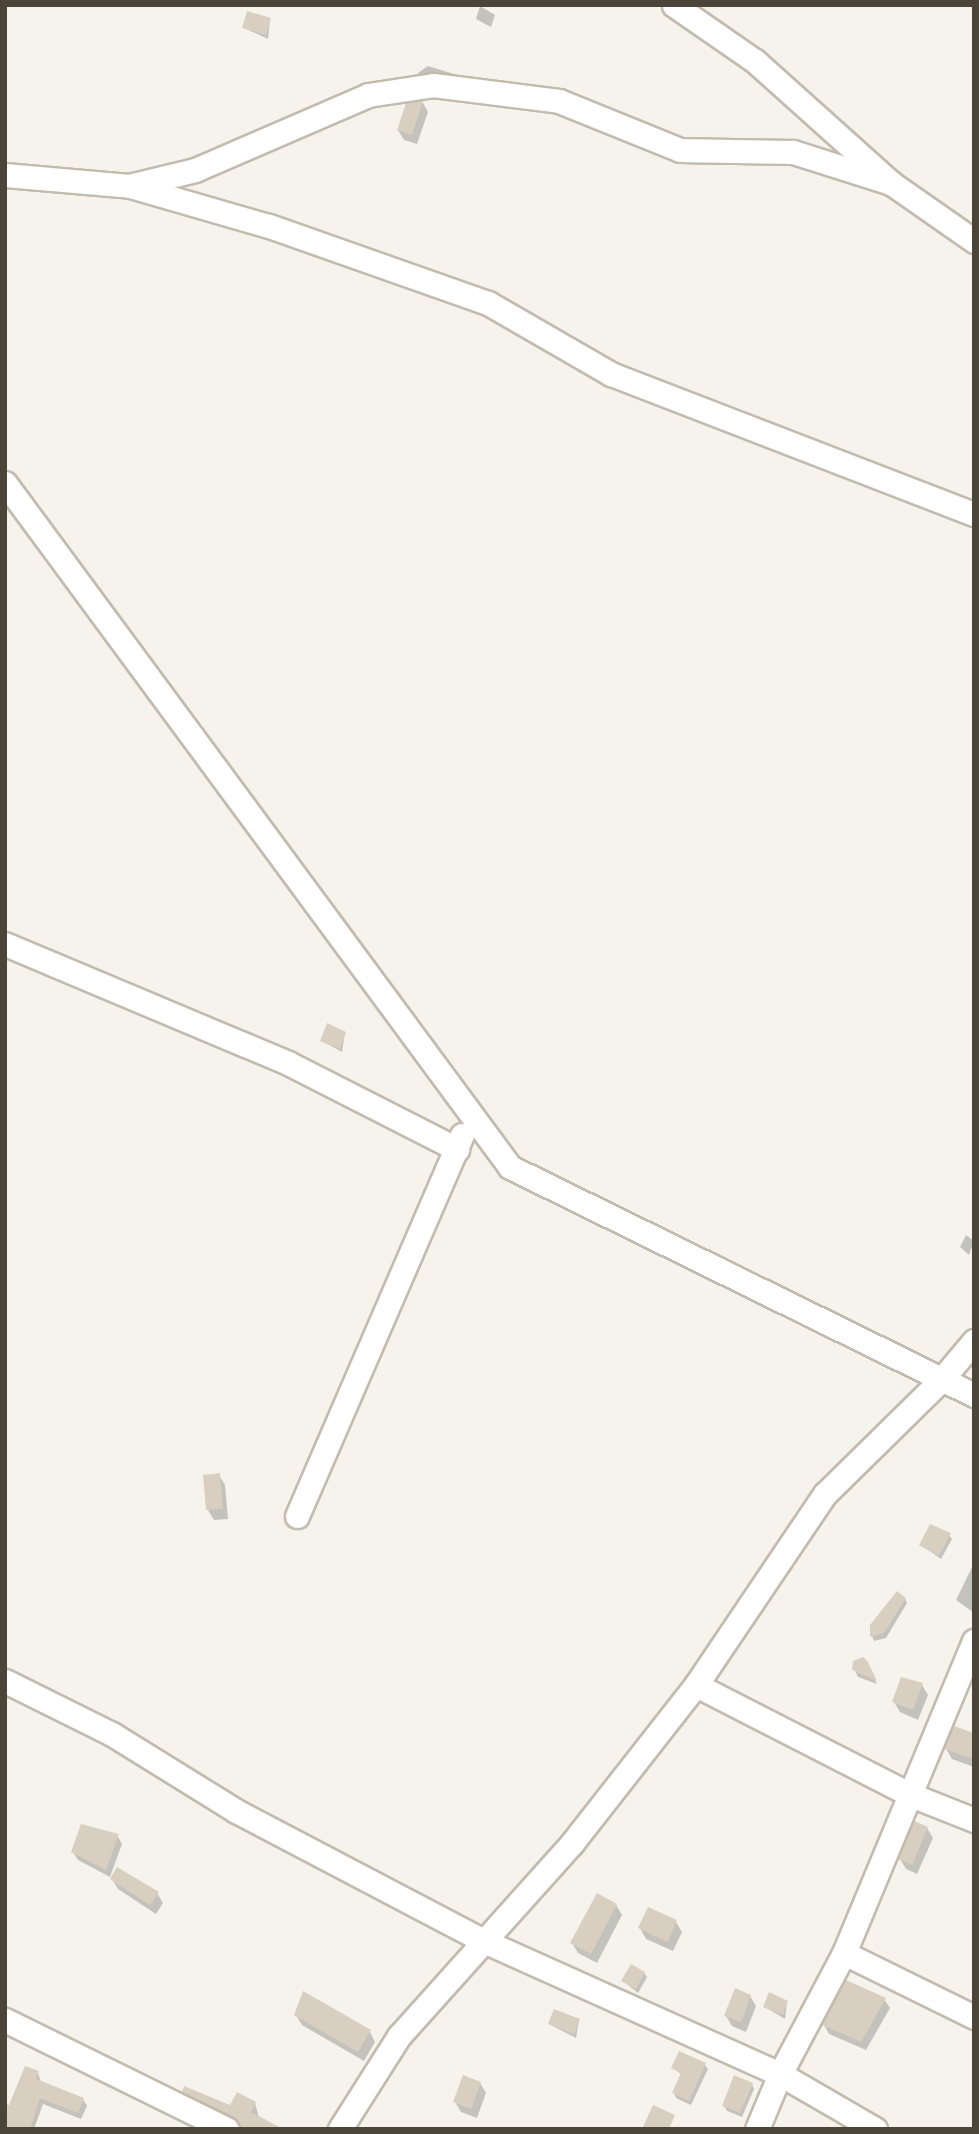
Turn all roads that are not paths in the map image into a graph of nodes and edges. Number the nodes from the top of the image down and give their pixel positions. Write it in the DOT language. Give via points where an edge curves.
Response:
graph roads {
  1 [pos="674,5"];
  2 [pos="5,175"];
  3 [pos="891,183"];
  4 [pos="130,186"];
  5 [pos="974,241"];
  6 [pos="5,483"];
  7 [pos="974,514"];
  8 [pos="5,944"];
  9 [pos="469,1116"];
  10 [pos="457,1149"];
  11 [pos="974,1341"];
  12 [pos="942,1379"];
  13 [pos="974,1395"];
  14 [pos="298,1516"];
  15 [pos="974,1641"];
  16 [pos="5,1681"];
  17 [pos="696,1685"];
  18 [pos="911,1795"];
  19 [pos="974,1820"];
  20 [pos="486,1942"];
  21 [pos="844,1953"];
  22 [pos="974,2017"];
  23 [pos="5,2020"];
  24 [pos="780,2074"];
  25 [pos="227,2129"];
  26 [pos="340,2129"];
  27 [pos="757,2129"];
  28 [pos="875,2129"];
  1 -- 3 [label="street" via="755,61"];
  2 -- 4 [label="street"];
  3 -- 4 [label="street" via="793,152 680,150 559,101 433,85 368,95 195,170"];
  3 -- 5 [label="street"];
  4 -- 7 [label="street" via="269,226 488,303 611,374"];
  6 -- 9 [label="street"];
  8 -- 10 [label="street" via="288,1063"];
  9 -- 10 [label="street"];
  9 -- 12 [label="street" via="509,1167"];
  10 -- 14 [label="street"];
  11 -- 12 [label="street"];
  12 -- 13 [label="street"];
  12 -- 17 [label="street" via="825,1494"];
  15 -- 18 [label="street"];
  16 -- 20 [label="street" via="112,1734 236,1811"];
  17 -- 18 [label="street"];
  17 -- 20 [label="street" via="572,1843"];
  18 -- 19 [label="street"];
  18 -- 21 [label="street"];
  20 -- 24 [label="street"];
  20 -- 26 [label="street" via="399,2035"];
  21 -- 22 [label="street"];
  21 -- 24 [label="street"];
  23 -- 25 [label="street"];
  24 -- 27 [label="street"];
  24 -- 28 [label="street"];
}
